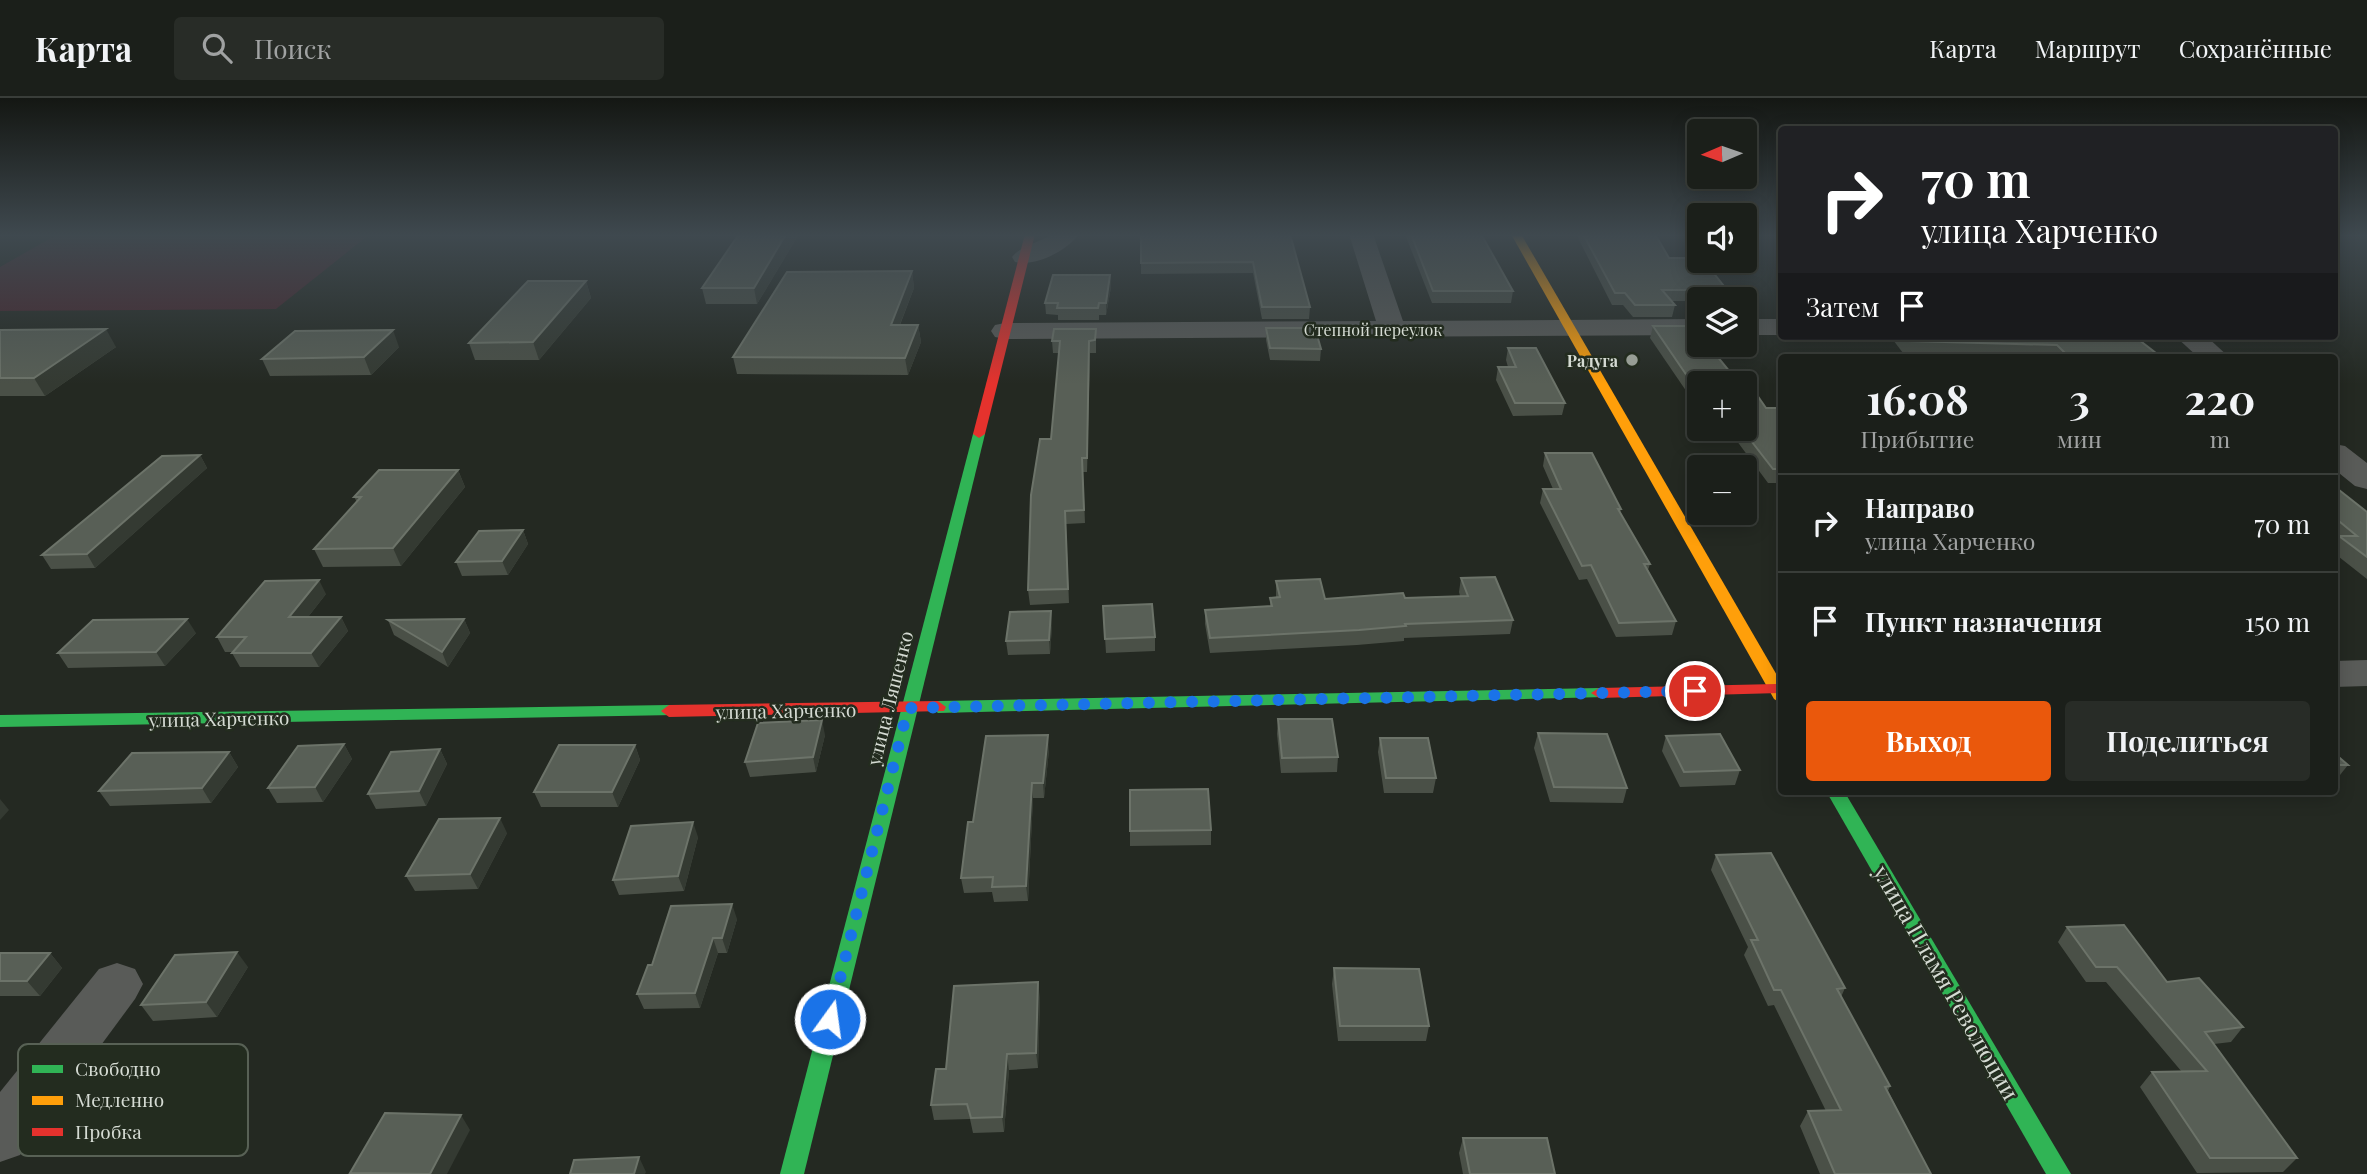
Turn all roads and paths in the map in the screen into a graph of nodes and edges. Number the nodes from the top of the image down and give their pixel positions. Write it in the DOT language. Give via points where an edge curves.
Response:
graph roads {
  1 [pos="1017,284"];
  2 [pos="1377,284"];
  3 [pos="1544,284"];
  4 [pos="1687,327"];
  5 [pos="1757,327"];
  6 [pos="1778,327"];
  7 [pos="1569,328"];
  8 [pos="1392,329"];
  9 [pos="1005,331"];
  10 [pos="2194,340"];
  11 [pos="2211,354"];
  12 [pos="2338,456"];
  13 [pos="2367,479"];
  14 [pos="2367,673"];
  15 [pos="2338,674"];
  16 [pos="1778,689"];
  17 [pos="1778,692"];
  18 [pos="908,708"];
  19 [pos="0,721"];
  20 [pos="1837,795"];
  21 [pos="117,984"];
  22 [pos="71,1044"];
  23 [pos="18,1113"];
  24 [pos="0,1136"];
  25 [pos="792,1174"];
  26 [pos="2059,1174"];
  1 -- 9 [label="street, улица Ляшенко"];
  2 -- 8 [label="street"];
  3 -- 7 [label="street"];
  4 -- 7 [label="street, Степной переулок"];
  5 -- 6 [label="street"];
  7 -- 8 [label="street, Степной переулок"];
  7 -- 16 [label="street"];
  8 -- 9 [label="street, Степной переулок"];
  9 -- 18 [label="street, улица Ляшенко"];
  10 -- 11 [label="street"];
  12 -- 13 [label="street"];
  14 -- 15 [label="street"];
  17 -- 18 [label="street, улица Харченко"];
  18 -- 19 [label="street, улица Харченко"];
  18 -- 25 [label="street, улица Ляшенко"];
  20 -- 26 [label="street, улица Пламя Революции"];
  21 -- 22 [label="street"];
  23 -- 24 [label="street"];
}
